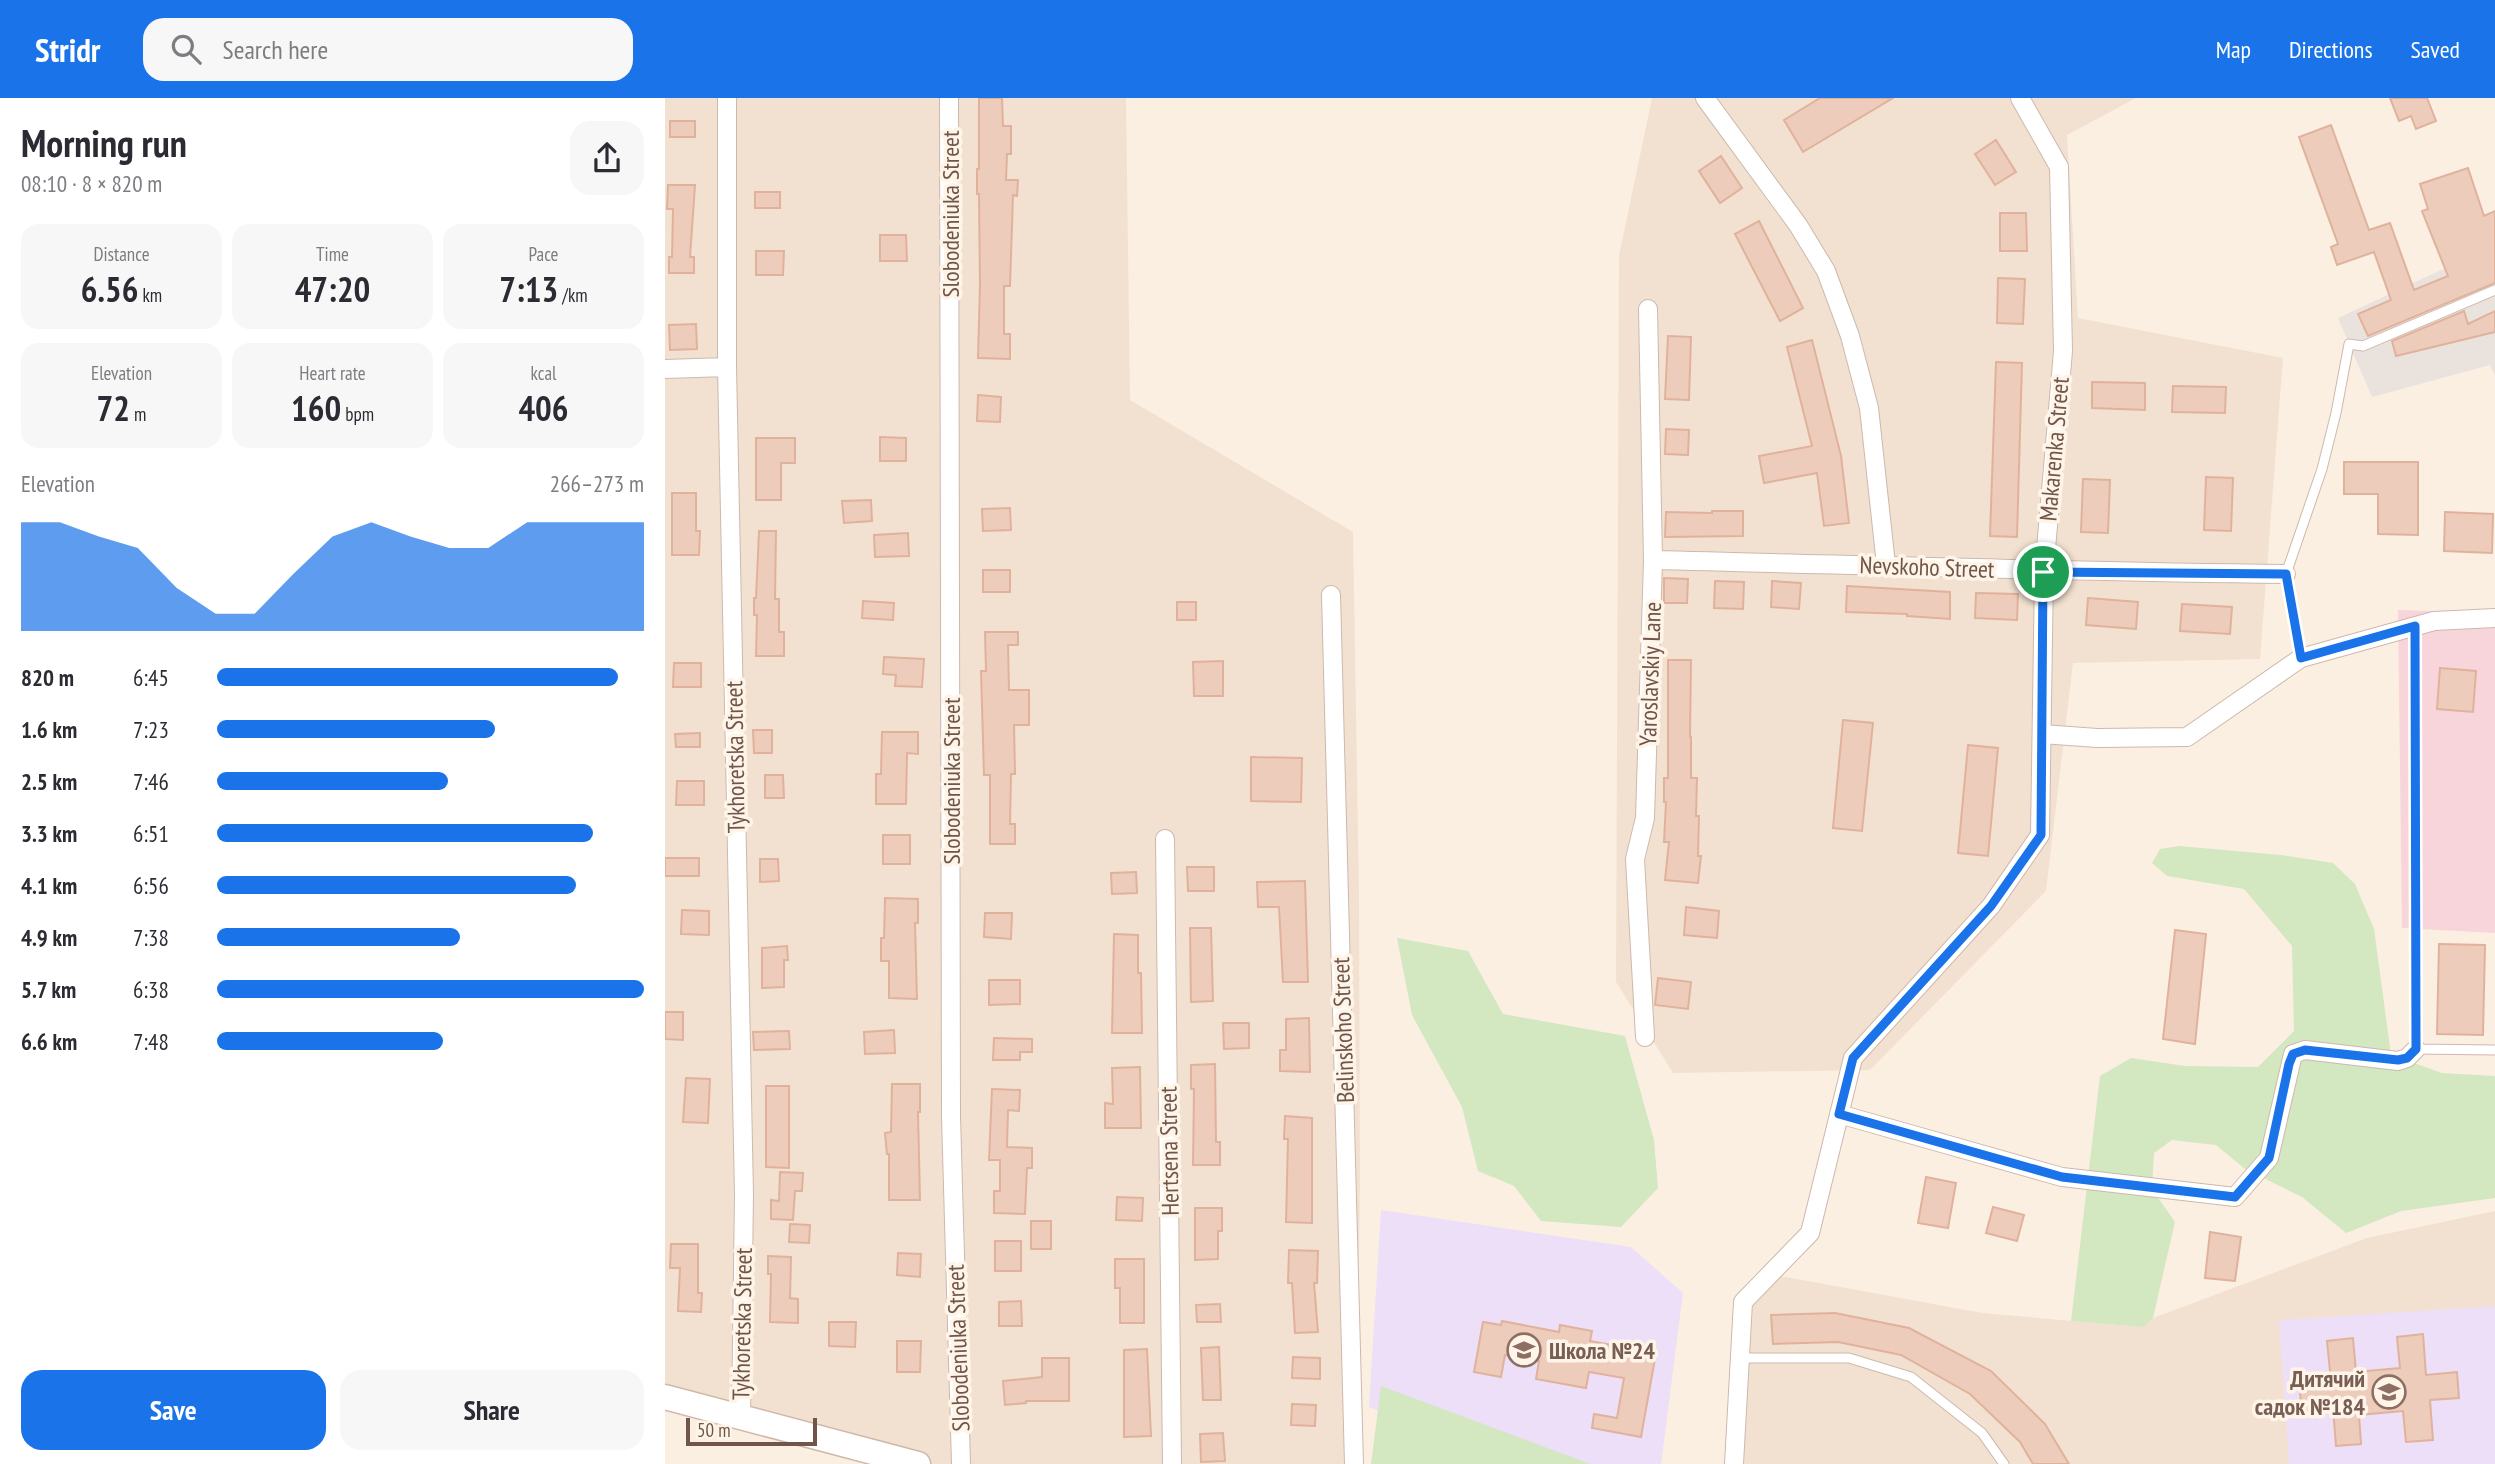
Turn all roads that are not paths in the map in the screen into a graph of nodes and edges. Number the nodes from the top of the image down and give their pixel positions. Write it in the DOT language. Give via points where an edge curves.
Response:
graph roads {
  1 [pos="727,98"];
  2 [pos="949,98"];
  3 [pos="1705,98"];
  4 [pos="2019,98"];
  5 [pos="2495,290"];
  6 [pos="1648,309"];
  7 [pos="727,367"];
  8 [pos="665,369"];
  9 [pos="1653,560"];
  10 [pos="1887,565"];
  11 [pos="2043,572"];
  12 [pos="2286,574"];
  13 [pos="1331,595"];
  14 [pos="2495,618"];
  15 [pos="2415,626"];
  16 [pos="2301,658"];
  17 [pos="2042,734"];
  18 [pos="1165,839"];
  19 [pos="1645,1037"];
  20 [pos="2416,1049"];
  21 [pos="2495,1050"];
  22 [pos="1839,1114"];
  23 [pos="1740,1358"];
  24 [pos="665,1397"];
  25 [pos="740,1417"];
  26 [pos="918,1464"];
  27 [pos="961,1464"];
  28 [pos="1172,1464"];
  29 [pos="1354,1464"];
  30 [pos="1734,1464"];
  31 [pos="2004,1464"];
  1 -- 7 [label="street, Tykhoretska Street"];
  2 -- 27 [label="street, Slobodeniuka Street" via="951,1117"];
  3 -- 10 [label="street" via="1826,271 1869,408"];
  4 -- 11 [label="street, Makarenka Street" via="2059,167 2063,351"];
  5 -- 12 [label="lane" via="2363,346 2349,344 2322,469"];
  6 -- 9 [label="street, Yaroslavskiy Lane"];
  7 -- 8 [label="street"];
  7 -- 25 [label="street, Tykhoretska Street" via="744,1194"];
  9 -- 10 [label="street, Nevskoho Street"];
  9 -- 19 [label="street, Yaroslavskiy Lane" via="1645,818 1635,859"];
  10 -- 11 [label="street, Nevskoho Street"];
  11 -- 12 [label="street, Nevskoho Street"];
  11 -- 17 [label="street, Makarenka Street"];
  12 -- 16 [label="lane"];
  13 -- 29 [label="street, Belinskoho Street"];
  14 -- 15 [label="street"];
  15 -- 16 [label="street"];
  15 -- 20 [label="lane"];
  16 -- 17 [label="street" via="2187,737"];
  17 -- 22 [label="street, Makarenka Street" via="2041,835 1991,906 1853,1058"];
  18 -- 28 [label="street, Hertsena Street"];
  20 -- 21 [label="lane"];
  20 -- 22 [label="street" via="2398,1060 2305,1050 2293,1054 2269,1158 2235,1197 2062,1177"];
  22 -- 23 [label="street, Makarenka Street" via="1810,1233 1743,1302"];
  23 -- 30 [label="street, Makarenka Street"];
  23 -- 31 [label="lane" via="1849,1358 1912,1377 1982,1433"];
  24 -- 25 [label="street"];
  25 -- 26 [label="street"];
}
